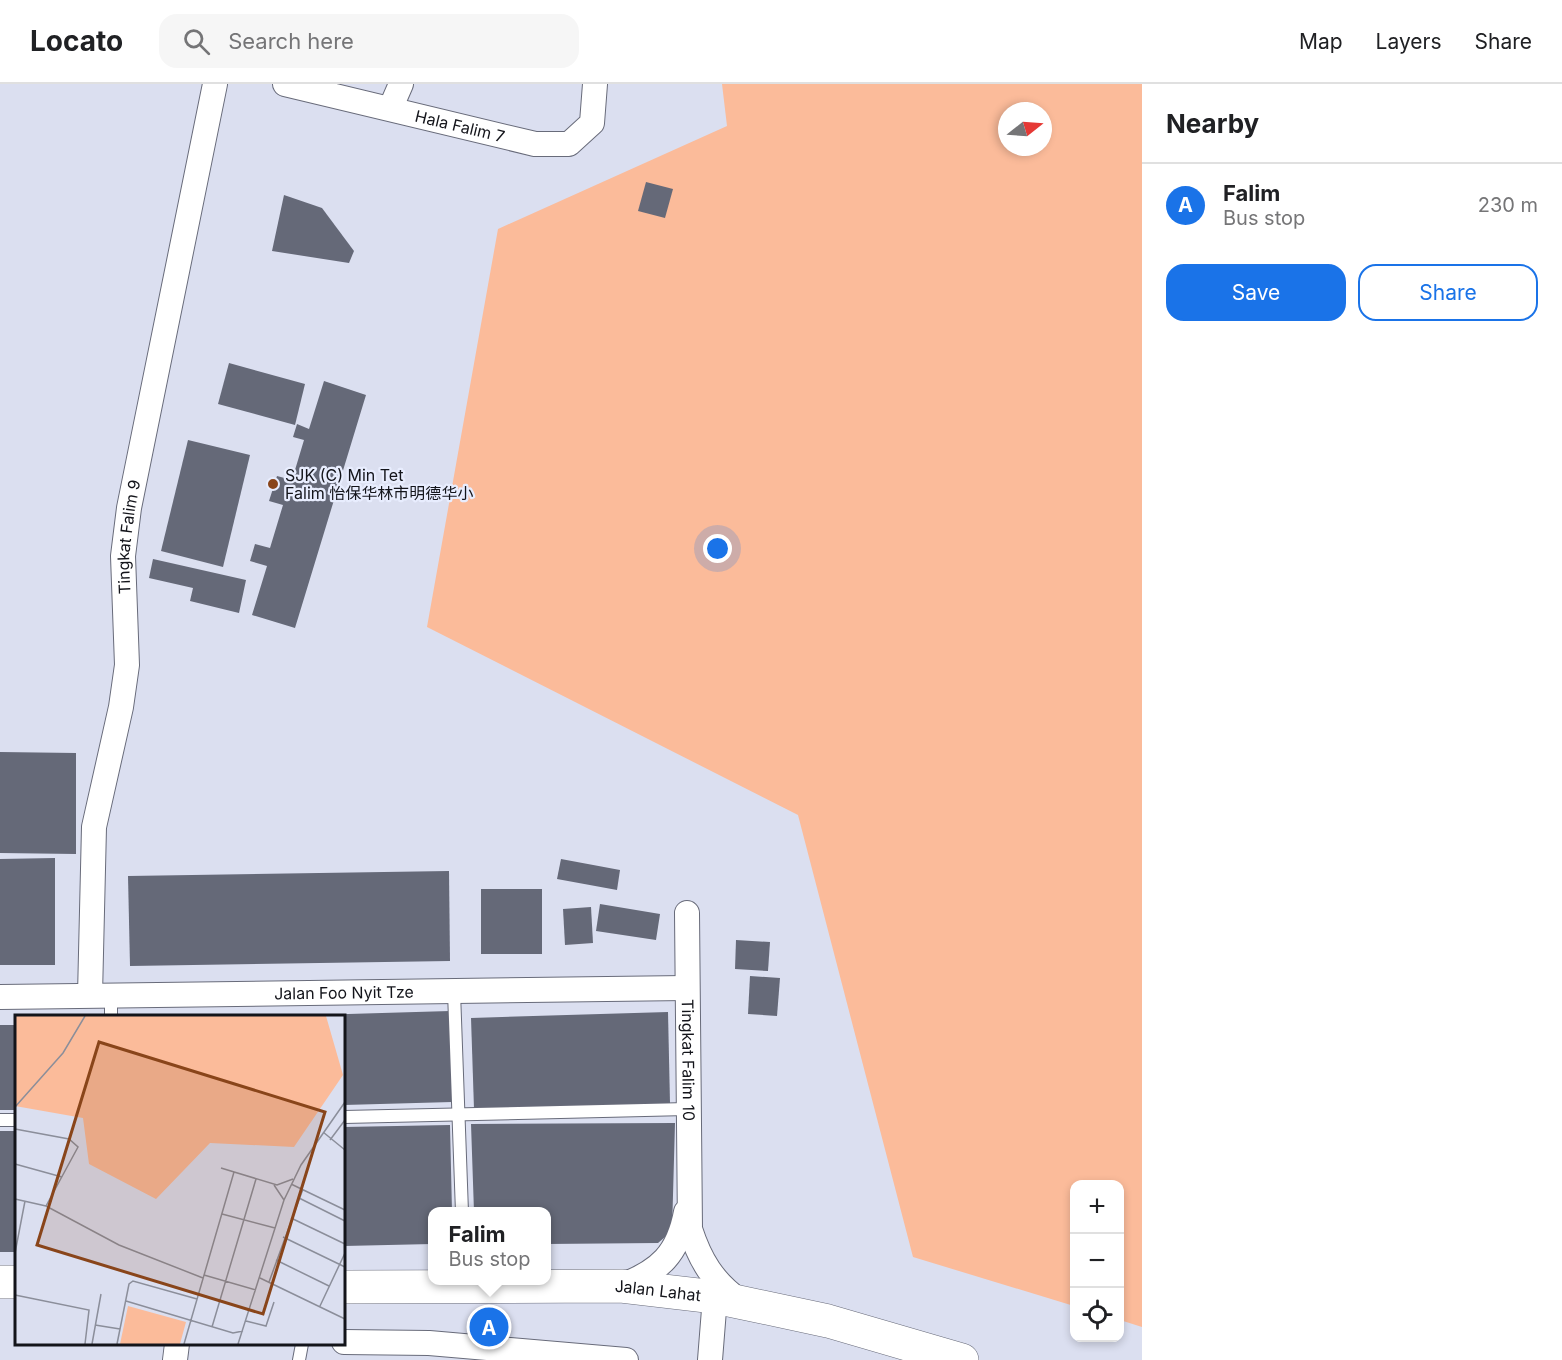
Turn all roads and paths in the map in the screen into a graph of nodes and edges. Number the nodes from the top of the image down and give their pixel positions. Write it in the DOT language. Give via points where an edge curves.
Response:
graph roads {
  1 [pos="215,84"];
  2 [pos="285,84"];
  3 [pos="401,84"];
  4 [pos="595,84"];
  5 [pos="391,107"];
  6 [pos="687,913"];
  7 [pos="686,988"];
  8 [pos="454,992"];
  9 [pos="0,997"];
  10 [pos="104,1002"];
  11 [pos="687,1109"];
  12 [pos="459,1115"];
  13 [pos="345,1117"];
  14 [pos="687,1206"];
  15 [pos="462,1207"];
  16 [pos="428,1285"];
  17 [pos="543,1285"];
  18 [pos="621,1286"];
  19 [pos="345,1287"];
  20 [pos="730,1300"];
  21 [pos="345,1342"];
  22 [pos="177,1345"];
  23 [pos="302,1345"];
  24 [pos="428,1352"];
  25 [pos="542,1356"];
  26 [pos="175,1360"];
  27 [pos="299,1360"];
  28 [pos="626,1360"];
  29 [pos="710,1360"];
  30 [pos="962,1360"];
  1 -- 10 [label="street, Tingkat Falim 9" via="123,556 127,665 94,826"];
  2 -- 5 [label="street, Hala Falim 7"];
  3 -- 5 [label="street"];
  4 -- 5 [label="street, Hala Falim 7" via="592,123 569,144 536,144"];
  6 -- 7 [label="street, Tingkat Falim 10"];
  7 -- 8 [label="street, Jalan Foo Nyit Tze"];
  7 -- 11 [label="street, Tingkat Falim 10"];
  8 -- 10 [label="street, Jalan Foo Nyit Tze"];
  8 -- 12 [label="lane"];
  9 -- 10 [label="street, Jalan Foo Nyit Tze"];
  11 -- 12 [label="lane"];
  11 -- 14 [label="street, Tingkat Falim 10"];
  12 -- 13 [label="lane"];
  12 -- 15 [label="lane"];
  14 -- 18 [label="street" via="682,1233 668,1257 647,1276"];
  14 -- 20 [label="street" via="690,1229 703,1262"];
  16 -- 19 [label="main road, Jalan Lahat"];
  17 -- 18 [label="main road, Jalan Lahat"];
  18 -- 20 [label="main road, Jalan Lahat"];
  20 -- 29 [label="street"];
  20 -- 30 [label="main road, Jalan Lahat" via="828,1321"];
  21 -- 24 [label="street"];
  22 -- 26 [label="street"];
  23 -- 27 [label="lane"];
  24 -- 25 [label="street"];
  25 -- 28 [label="street"];
}
